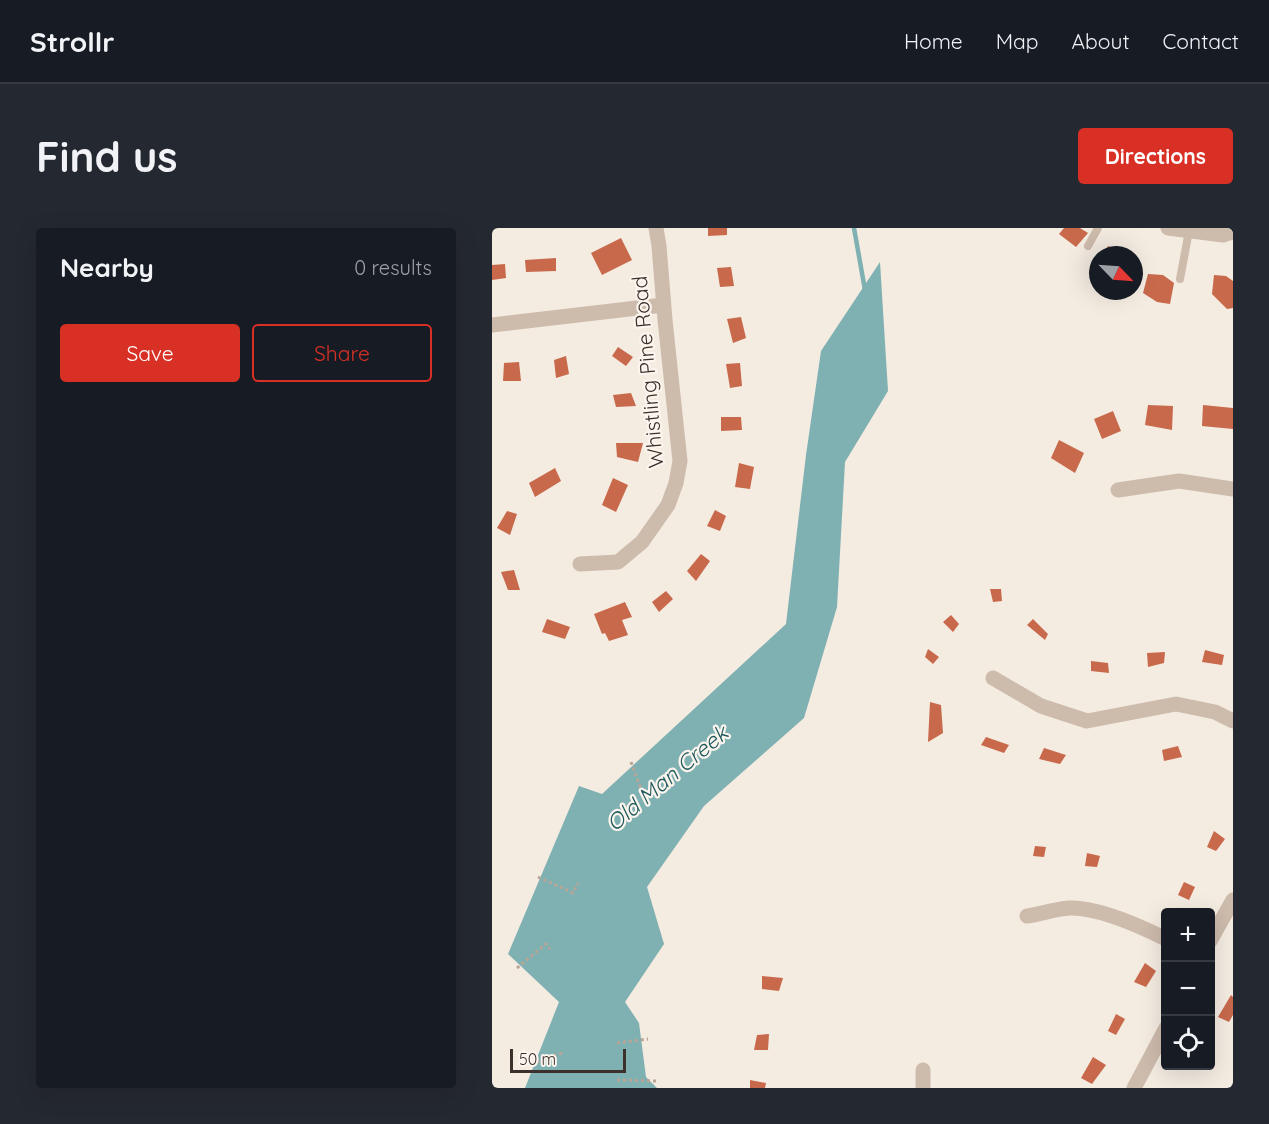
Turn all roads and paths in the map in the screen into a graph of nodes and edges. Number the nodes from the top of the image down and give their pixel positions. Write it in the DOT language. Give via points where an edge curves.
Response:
graph roads {
  1 [pos="656,228"];
  2 [pos="1098,228"];
  3 [pos="1168,228"];
  4 [pos="1189,231"];
  5 [pos="1233,232"];
  6 [pos="1088,246"];
  7 [pos="1180,279"];
  8 [pos="663,305"];
  9 [pos="492,325"];
  10 [pos="1233,489"];
  11 [pos="1118,490"];
  12 [pos="580,564"];
  13 [pos="993,678"];
  14 [pos="1233,721"];
  15 [pos="631,762"];
  16 [pos="642,792"];
  17 [pos="538,877"];
  18 [pos="578,883"];
  19 [pos="1233,900"];
  20 [pos="1027,916"];
  21 [pos="1215,932"];
  22 [pos="1161,937"];
  23 [pos="550,949"];
  24 [pos="517,968"];
  25 [pos="1161,1037"];
  26 [pos="648,1039"];
  27 [pos="617,1043"];
  28 [pos="562,1053"];
  29 [pos="531,1064"];
  30 [pos="924,1070"];
  31 [pos="617,1080"];
  32 [pos="658,1081"];
  33 [pos="923,1088"];
  34 [pos="1134,1088"];
  1 -- 8 [label="street, Whistling Pine Road"];
  2 -- 6 [label="lane"];
  3 -- 4 [label="street"];
  4 -- 5 [label="street" via="1223,236"];
  4 -- 7 [label="lane"];
  8 -- 9 [label="street"];
  8 -- 12 [label="street, Whistling Pine Road" via="680,461 676,483 668,505 642,542 618,562"];
  10 -- 11 [label="street" via="1179,480"];
  13 -- 14 [label="street" via="1041,706 1087,721 1176,704 1215,712"];
  15 -- 16 [label="path"];
  17 -- 18 [label="path" via="573,894"];
  19 -- 21 [label="street"];
  20 -- 22 [label="street" via="1069,908 1097,912"];
  23 -- 24 [label="path" via="546,944"];
  25 -- 34 [label="street"];
  26 -- 27 [label="path"];
  28 -- 29 [label="path"];
  30 -- 33 [label="street"];
  31 -- 32 [label="path"];
}
